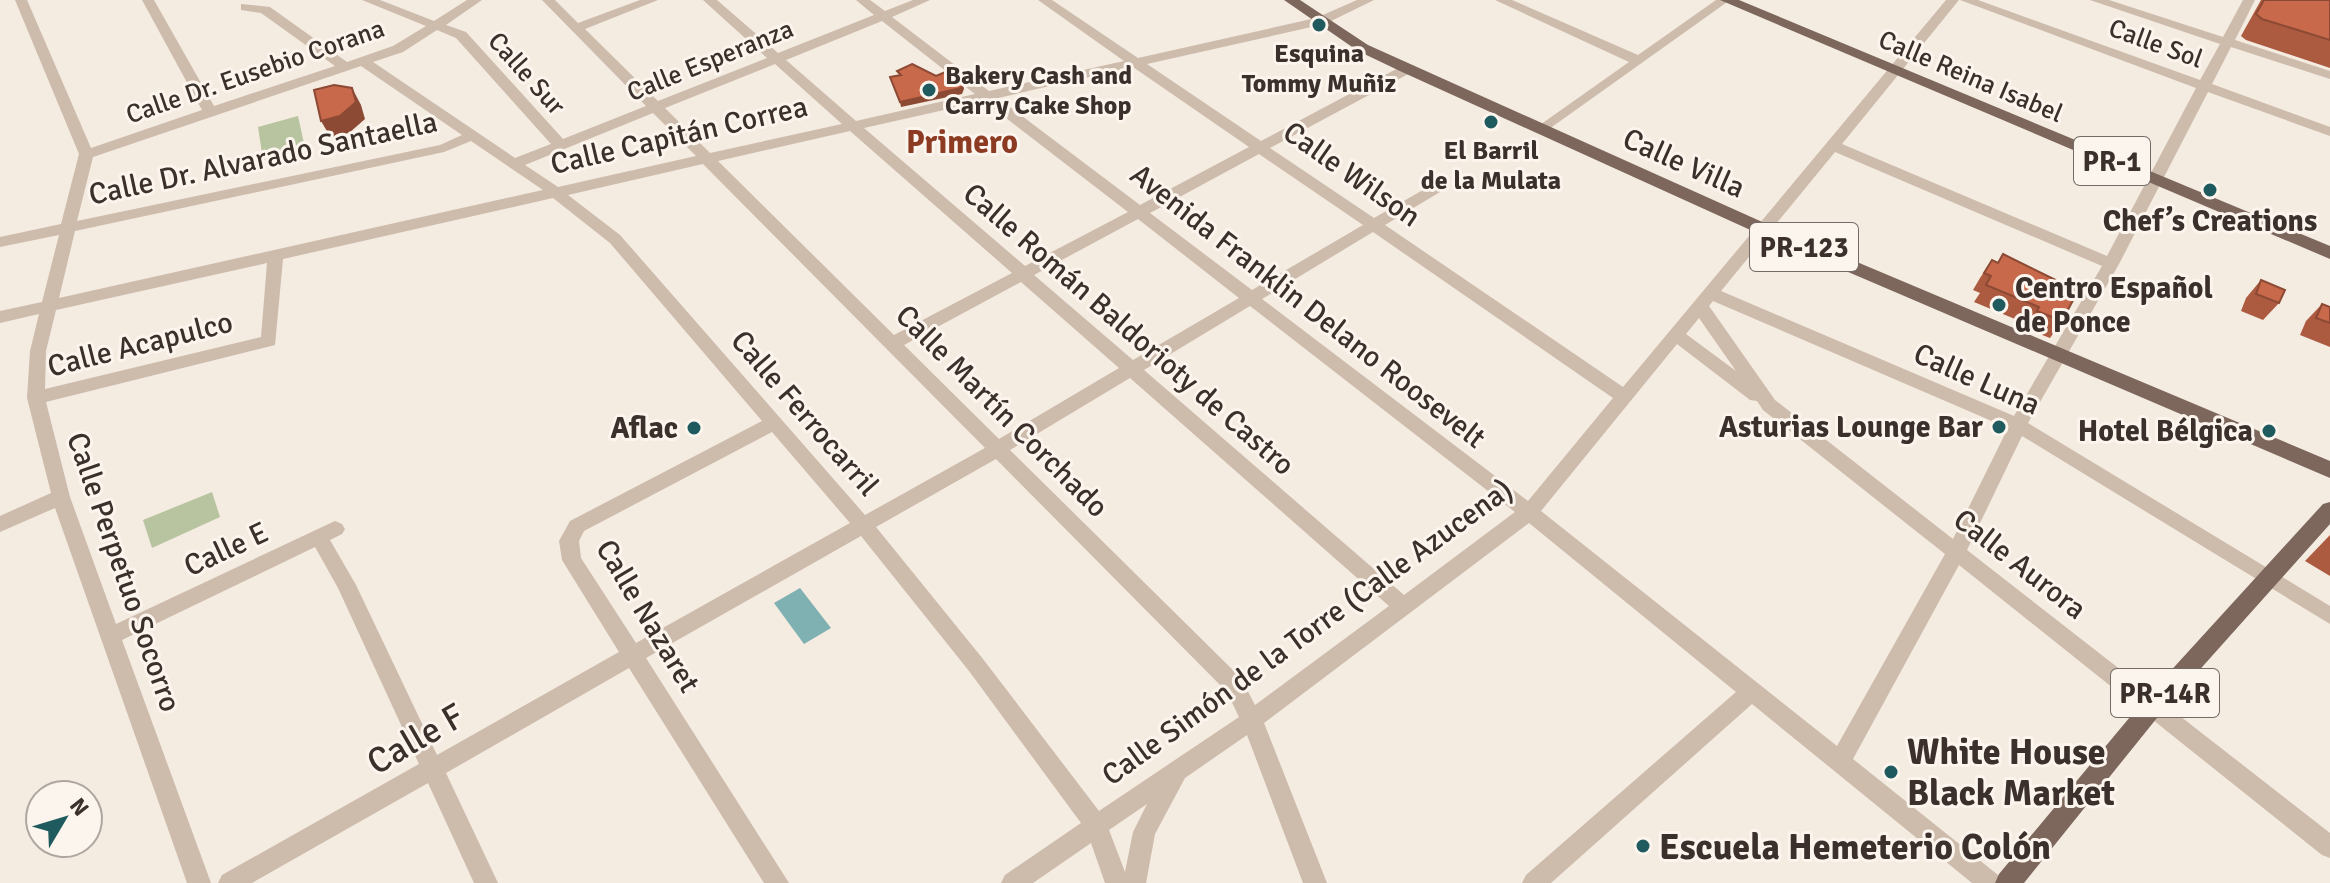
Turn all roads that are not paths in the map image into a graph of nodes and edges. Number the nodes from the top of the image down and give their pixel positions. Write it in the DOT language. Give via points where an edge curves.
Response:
graph roads {
  1 [pos="21,0"];
  2 [pos="148,0"];
  3 [pos="368,0"];
  4 [pos="476,0"];
  5 [pos="548,0"];
  6 [pos="652,0"];
  7 [pos="709,0"];
  8 [pos="862,0"];
  9 [pos="924,0"];
  10 [pos="1044,0"];
  11 [pos="1291,0"];
  12 [pos="1368,0"];
  13 [pos="1501,0"];
  14 [pos="1726,0"];
  15 [pos="1953,0"];
  16 [pos="1966,0"];
  17 [pos="2096,0"];
  18 [pos="2243,2"];
  19 [pos="245,7"];
  20 [pos="883,17"];
  21 [pos="1320,21"];
  22 [pos="439,26"];
  23 [pos="576,28"];
  24 [pos="2229,42"];
  25 [pos="776,59"];
  26 [pos="1138,61"];
  27 [pos="1639,61"];
  28 [pos="364,62"];
  29 [pos="345,67"];
  30 [pos="1407,69"];
  31 [pos="1894,70"];
  32 [pos="2330,75"];
  33 [pos="2202,85"];
  34 [pos="988,95"];
  35 [pos="656,108"];
  36 [pos="210,112"];
  37 [pos="854,124"];
  38 [pos="1542,130"];
  39 [pos="2330,132"];
  40 [pos="469,137"];
  41 [pos="560,145"];
  42 [pos="1832,145"];
  43 [pos="1263,147"];
  44 [pos="86,154"];
  45 [pos="708,159"];
  46 [pos="513,164"];
  47 [pos="2156,179"];
  48 [pos="1435,189"];
  49 [pos="555,192"];
  50 [pos="1141,213"];
  51 [pos="1373,223"];
  52 [pos="67,228"];
  53 [pos="1763,229"];
  54 [pos="0,242"];
  55 [pos="2330,253"];
  56 [pos="275,257"];
  57 [pos="2111,264"];
  58 [pos="1024,274"];
  59 [pos="1252,299"];
  60 [pos="1705,299"];
  61 [pos="48,305"];
  62 [pos="0,317"];
  63 [pos="1675,334"];
  64 [pos="894,343"];
  65 [pos="2058,354"];
  66 [pos="1135,370"];
  67 [pos="1625,397"];
  68 [pos="36,398"];
  69 [pos="1769,405"];
  70 [pos="773,423"];
  71 [pos="2018,425"];
  72 [pos="998,448"];
  73 [pos="2330,470"];
  74 [pos="61,497"];
  75 [pos="2330,510"];
  76 [pos="1529,512"];
  77 [pos="0,524"];
  78 [pos="863,525"];
  79 [pos="1956,552"];
  80 [pos="2270,578"];
  81 [pos="1403,606"];
  82 [pos="2330,616"];
  83 [pos="113,635"];
  84 [pos="634,653"];
  85 [pos="1752,691"];
  86 [pos="2153,706"];
  87 [pos="1252,720"];
  88 [pos="1840,761"];
  89 [pos="431,767"];
  90 [pos="1178,772"];
  91 [pos="1096,825"];
  92 [pos="2330,847"];
  93 [pos="199,883"];
  94 [pos="230,883"];
  95 [pos="486,883"];
  96 [pos="777,883"];
  97 [pos="1013,883"];
  98 [pos="1117,883"];
  99 [pos="1134,883"];
  100 [pos="1315,883"];
  101 [pos="1534,883"];
  102 [pos="1990,883"];
  103 [pos="2008,883"];
  1 -- 44 [label="street"];
  2 -- 36 [label="street"];
  3 -- 22 [label="street, Calle Sur"];
  4 -- 22 [label="street, Calle Dr. Eusebio Corana"];
  5 -- 23 [label="street, Calle Martín Corchado"];
  6 -- 23 [label="street"];
  7 -- 25 [label="street, Calle Román Baldorioty de Castro"];
  8 -- 20 [label="street, Avenida Franklin Delano Roosevelt"];
  9 -- 20 [label="street, Calle Esperanza"];
  10 -- 26 [label="street, Calle Wilson"];
  11 -- 21 [label="main road, Calle Villa / PR-123"];
  12 -- 21 [label="street, Calle Capitán Correa"];
  13 -- 27 [label="street"];
  14 -- 27 [label="street"];
  14 -- 31 [label="main road, Calle Reina Isabel"];
  15 -- 31 [label="street, Calle Simón de la Torre (Calle Azucena)"];
  16 -- 33 [label="street, Calle Sol"];
  17 -- 24 [label="street"];
  18 -- 24 [label="street"];
  19 -- 29 [label="street" via="265,10"];
  20 -- 25 [label="street, Calle Esperanza"];
  20 -- 34 [label="street, Avenida Franklin Delano Roosevelt"];
  21 -- 26 [label="street, Calle Capitán Correa"];
  21 -- 30 [label="main road, Calle Villa / PR-123"];
  22 -- 28 [label="street, Calle Dr. Eusebio Corana"];
  22 -- 41 [label="street, Calle Sur" via="461,35"];
  23 -- 35 [label="street, Calle Martín Corchado"];
  24 -- 32 [label="street"];
  24 -- 33 [label="street"];
  25 -- 35 [label="street, Calle Esperanza"];
  25 -- 37 [label="street, Calle Román Baldorioty de Castro"];
  26 -- 34 [label="street, Calle Capitán Correa"];
  26 -- 43 [label="street, Calle Wilson"];
  27 -- 38 [label="street"];
  28 -- 29 [label="street, Calle Dr. Eusebio Corana"];
  28 -- 40 [label="street, Calle Ferrocarril"];
  29 -- 36 [label="street, Calle Dr. Eusebio Corana"];
  30 -- 38 [label="main road, Calle Villa / PR-123"];
  30 -- 43 [label="street"];
  31 -- 42 [label="street, Calle Simón de la Torre (Calle Azucena)"];
  31 -- 47 [label="main road, Calle Reina Isabel / PR-1"];
  33 -- 39 [label="street, Calle Sol"];
  33 -- 47 [label="street"];
  34 -- 37 [label="street, Calle Capitán Correa"];
  34 -- 50 [label="street, Avenida Franklin Delano Roosevelt"];
  35 -- 41 [label="street, Calle Esperanza"];
  35 -- 45 [label="street, Calle Martín Corchado"];
  36 -- 44 [label="street, Calle Dr. Eusebio Corana"];
  37 -- 45 [label="street, Calle Capitán Correa"];
  37 -- 58 [label="street, Calle Román Baldorioty de Castro"];
  38 -- 53 [label="main road, Calle Villa / PR-123"];
  40 -- 46 [label="street, Calle Ferrocarril"];
  40 -- 52 [label="street, Calle Dr. Alvarado Santaella" via="444,148"];
  41 -- 46 [label="street, Calle Esperanza"];
  42 -- 53 [label="street, Calle Simón de la Torre (Calle Azucena)"];
  42 -- 57 [label="street"];
  43 -- 50 [label="street"];
  43 -- 51 [label="street, Calle Wilson"];
  44 -- 52 [label="street, Calle Perpetuo Socorro"];
  45 -- 49 [label="street, Calle Capitán Correa"];
  45 -- 64 [label="street, Calle Martín Corchado"];
  46 -- 49 [label="street, Calle Ferrocarril"];
  47 -- 55 [label="main road, Calle Reina Isabel / PR-1"];
  47 -- 57 [label="street"];
  48 -- 51 [label="street, Calle F"];
  49 -- 56 [label="street, Calle Capitán Correa"];
  49 -- 70 [label="street, Calle Ferrocarril" via="615,239"];
  50 -- 58 [label="street"];
  50 -- 59 [label="street, Avenida Franklin Delano Roosevelt"];
  51 -- 59 [label="street, Calle F"];
  51 -- 67 [label="street, Calle Wilson"];
  52 -- 54 [label="street, Calle Dr. Alvarado Santaella"];
  52 -- 61 [label="street, Calle Perpetuo Socorro"];
  53 -- 60 [label="street, Calle Simón de la Torre (Calle Azucena)"];
  53 -- 65 [label="main road, Calle Villa / PR-123"];
  56 -- 61 [label="street, Calle Capitán Correa"];
  56 -- 68 [label="street, Calle Acapulco" via="269,341"];
  57 -- 65 [label="street"];
  58 -- 64 [label="street"];
  58 -- 66 [label="street, Calle Román Baldorioty de Castro"];
  59 -- 66 [label="street, Calle F"];
  59 -- 76 [label="street, Avenida Franklin Delano Roosevelt"];
  60 -- 63 [label="street, Calle Simón de la Torre (Calle Azucena)"];
  60 -- 69 [label="street, Calle Aurora"];
  60 -- 71 [label="street, Calle Luna"];
  61 -- 62 [label="street, Calle Capitán Correa"];
  61 -- 68 [label="street, Calle Perpetuo Socorro" via="38,351"];
  63 -- 67 [label="street, Calle Simón de la Torre (Calle Azucena)"];
  63 -- 69 [label="street"];
  64 -- 72 [label="street, Calle Martín Corchado"];
  65 -- 71 [label="street"];
  65 -- 73 [label="main road, Calle Villa / PR-123"];
  66 -- 72 [label="street, Calle F"];
  66 -- 81 [label="street, Calle Román Baldorioty de Castro"];
  67 -- 76 [label="street, Calle Simón de la Torre (Calle Azucena)"];
  68 -- 74 [label="street, Calle Perpetuo Socorro"];
  69 -- 79 [label="street, Calle Aurora"];
  70 -- 78 [label="street, Calle Ferrocarril"];
  70 -- 84 [label="street, Calle Nazaret" via="577,526 569,541 572,560"];
  71 -- 79 [label="street"];
  71 -- 80 [label="street, Calle Luna"];
  72 -- 78 [label="street, Calle F"];
  72 -- 87 [label="street, Calle Martín Corchado" via="1234,685"];
  74 -- 77 [label="street"];
  74 -- 83 [label="street, Calle Perpetuo Socorro"];
  75 -- 80 [label="main road, PR-14R"];
  76 -- 81 [label="street, Calle Simón de la Torre (Calle Azucena)"];
  76 -- 85 [label="street, Avenida Franklin Delano Roosevelt"];
  78 -- 84 [label="street, Calle F"];
  78 -- 91 [label="street, Calle Ferrocarril"];
  79 -- 86 [label="street, Calle Aurora"];
  79 -- 88 [label="street"];
  80 -- 82 [label="street, Calle Luna"];
  80 -- 86 [label="main road, PR-14R"];
  81 -- 87 [label="street, Calle Simón de la Torre (Calle Azucena)"];
  83 -- 89 [label="street, Calle E" via="327,534"];
  83 -- 93 [label="street, Calle Perpetuo Socorro"];
  84 -- 89 [label="street, Calle F"];
  84 -- 96 [label="street, Calle Nazaret"];
  85 -- 88 [label="street, Avenida Franklin Delano Roosevelt"];
  85 -- 101 [label="street"];
  86 -- 92 [label="street, Calle Aurora"];
  86 -- 103 [label="main road, PR-14R"];
  87 -- 90 [label="street, Calle Simón de la Torre (Calle Azucena)"];
  87 -- 100 [label="street, Calle Martín Corchado"];
  88 -- 102 [label="street, Avenida Franklin Delano Roosevelt"];
  89 -- 94 [label="street, Calle F"];
  89 -- 95 [label="street"];
  90 -- 91 [label="street, Calle Simón de la Torre (Calle Azucena)"];
  90 -- 99 [label="street" via="1144,832"];
  91 -- 97 [label="street, Calle Simón de la Torre (Calle Azucena)"];
  91 -- 98 [label="street, Calle Ferrocarril"];
}
